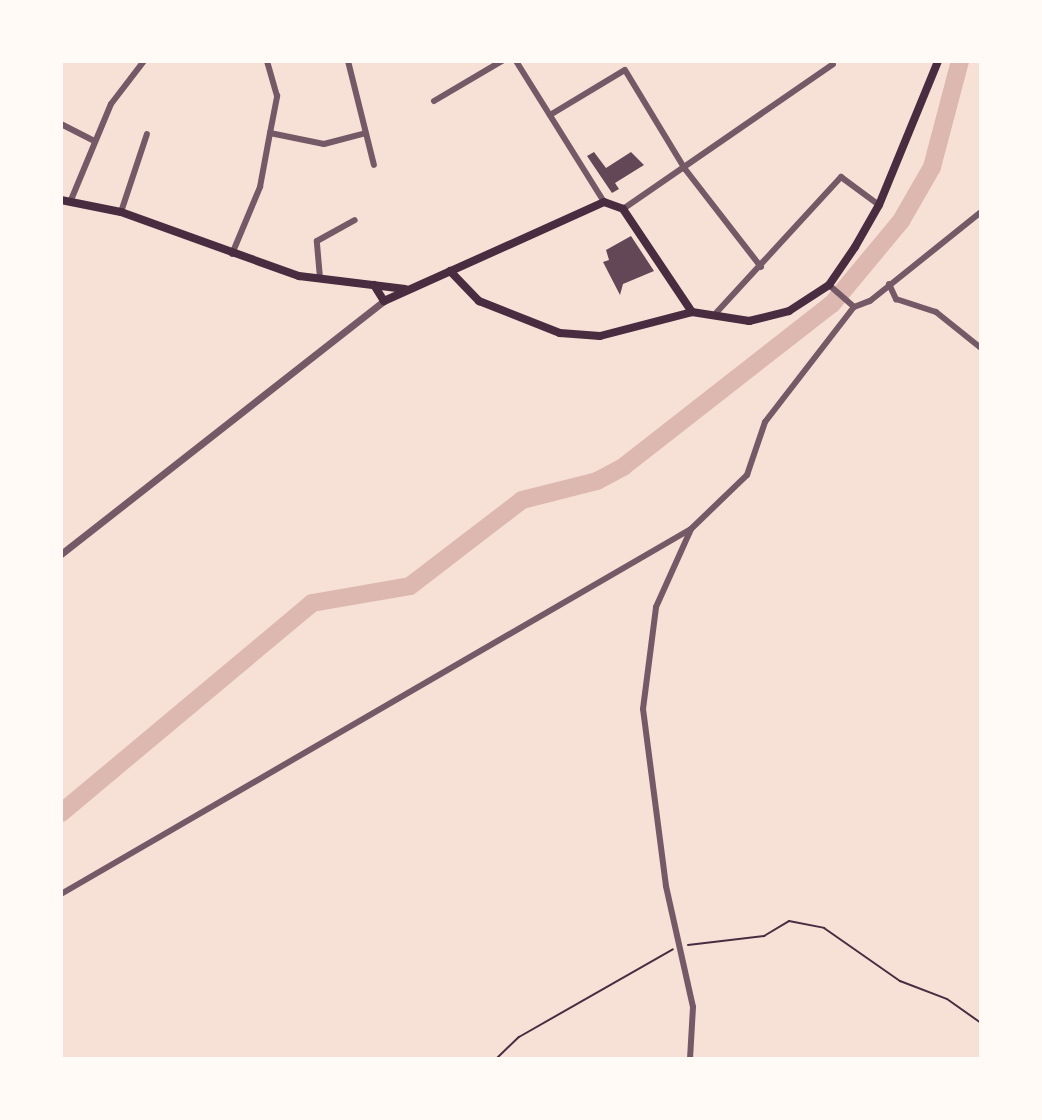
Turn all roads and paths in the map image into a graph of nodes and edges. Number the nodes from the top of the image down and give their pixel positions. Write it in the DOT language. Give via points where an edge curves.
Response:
graph roads {
  1 [pos="144,61"];
  2 [pos="267,61"];
  3 [pos="348,61"];
  4 [pos="502,61"];
  5 [pos="516,61"];
  6 [pos="938,61"];
  7 [pos="833,64"];
  8 [pos="433,101"];
  9 [pos="550,116"];
  10 [pos="61,124"];
  11 [pos="270,133"];
  12 [pos="366,133"];
  13 [pos="147,134"];
  14 [pos="95,141"];
  15 [pos="373,165"];
  16 [pos="685,169"];
  17 [pos="61,200"];
  18 [pos="71,200"];
  19 [pos="604,202"];
  20 [pos="879,205"];
  21 [pos="623,209"];
  22 [pos="121,212"];
  23 [pos="981,212"];
  24 [pos="355,220"];
  25 [pos="232,254"];
  26 [pos="761,267"];
  27 [pos="450,271"];
  28 [pos="320,278"];
  29 [pos="889,284"];
  30 [pos="374,285"];
  31 [pos="831,287"];
  32 [pos="406,289"];
  33 [pos="384,301"];
  34 [pos="851,305"];
  35 [pos="692,312"];
  36 [pos="716,313"];
  37 [pos="981,348"];
  38 [pos="691,529"];
  39 [pos="61,554"];
  40 [pos="61,894"];
  41 [pos="680,946"];
  42 [pos="981,1023"];
  43 [pos="496,1059"];
  44 [pos="690,1059"];
  1 -- 14 [label="street" via="111,104"];
  2 -- 11 [label="street" via="277,96"];
  3 -- 12 [label="street"];
  4 -- 8 [label="street"];
  5 -- 9 [label="street"];
  6 -- 20 [label="main road"];
  7 -- 16 [label="street"];
  9 -- 16 [label="street" via="625,70"];
  9 -- 19 [label="street"];
  10 -- 14 [label="street"];
  11 -- 12 [label="street" via="324,144"];
  11 -- 25 [label="street" via="260,187"];
  12 -- 15 [label="street"];
  13 -- 22 [label="street"];
  14 -- 18 [label="street"];
  16 -- 21 [label="street"];
  16 -- 26 [label="street"];
  17 -- 18 [label="main road"];
  18 -- 22 [label="main road"];
  19 -- 21 [label="main road"];
  19 -- 27 [label="main road"];
  20 -- 26 [label="street" via="841,177"];
  20 -- 31 [label="main road"];
  21 -- 35 [label="main road"];
  22 -- 25 [label="main road"];
  23 -- 29 [label="street"];
  24 -- 28 [label="street" via="317,241"];
  25 -- 28 [label="main road"];
  26 -- 36 [label="street"];
  27 -- 32 [label="main road"];
  27 -- 35 [label="main road" via="479,302 560,333 600,336"];
  28 -- 30 [label="main road"];
  29 -- 34 [label="street"];
  29 -- 37 [label="street" via="896,299 936,312"];
  30 -- 32 [label="main road"];
  30 -- 33 [label="main road"];
  31 -- 34 [label="street"];
  31 -- 36 [label="main road" via="762,320"];
  32 -- 33 [label="main road"];
  33 -- 39 [label="street"];
  34 -- 38 [label="street" via="765,422 747,475"];
  35 -- 36 [label="main road"];
  38 -- 40 [label="street" via="569,595"];
  38 -- 41 [label="street" via="656,607 643,709 666,886"];
  41 -- 42 [label="path" via="764,936 789,921 824,928 900,981 947,999"];
  41 -- 43 [label="path" via="519,1037"];
  41 -- 44 [label="street" via="693,1007"];
}
